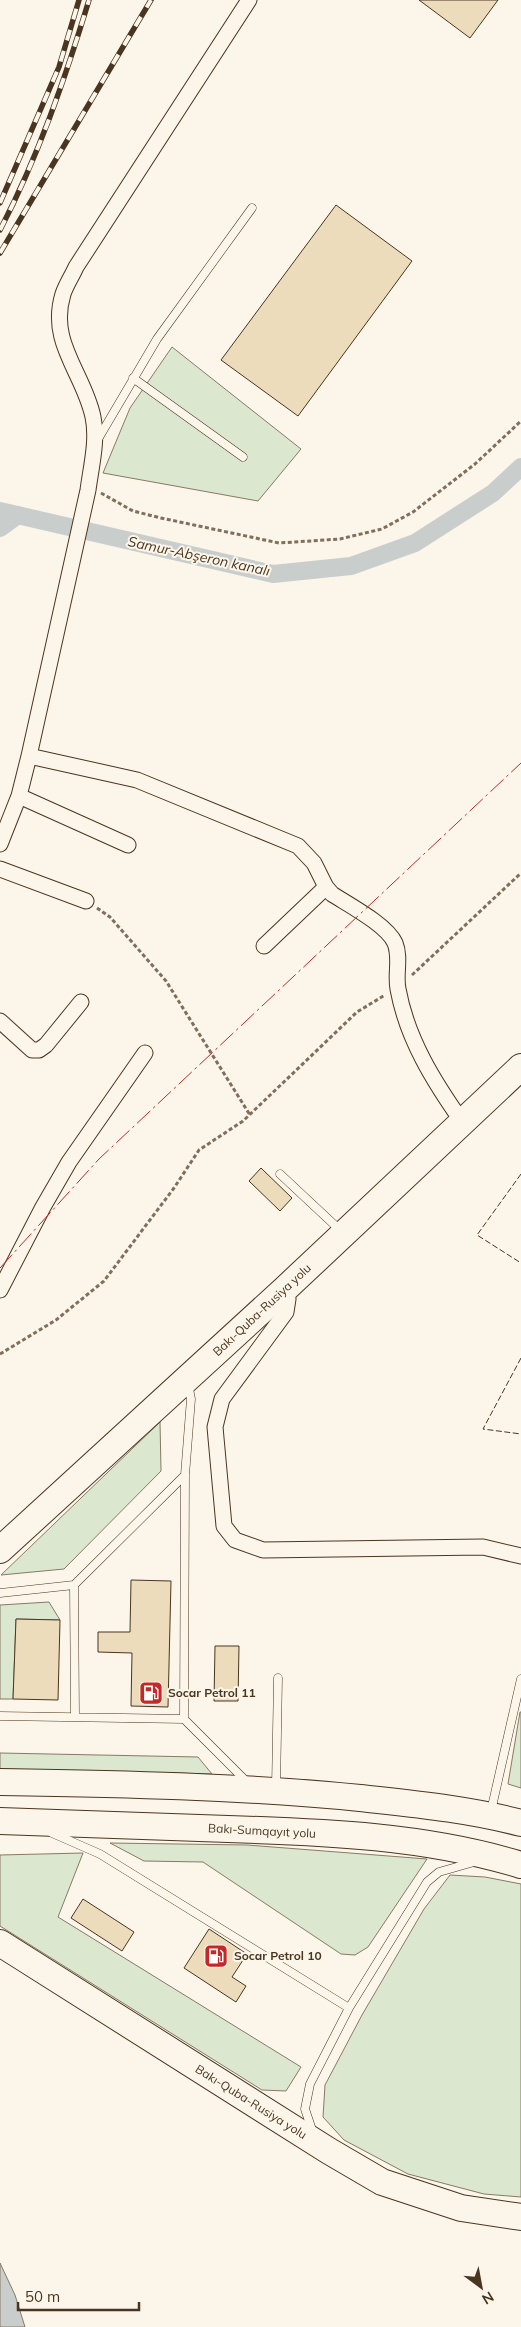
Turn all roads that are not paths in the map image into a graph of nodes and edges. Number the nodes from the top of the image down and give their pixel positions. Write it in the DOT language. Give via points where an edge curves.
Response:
graph roads {
  1 [pos="249,0"];
  2 [pos="252,208"];
  3 [pos="133,378"];
  4 [pos="94,445"];
  5 [pos="243,457"];
  6 [pos="29,756"];
  7 [pos="18,796"];
  8 [pos="0,844"];
  9 [pos="128,845"];
  10 [pos="0,869"];
  11 [pos="326,887"];
  12 [pos="86,901"];
  13 [pos="264,946"];
  14 [pos="81,1002"];
  15 [pos="0,1021"];
  16 [pos="146,1053"];
  17 [pos="521,1067"];
  18 [pos="463,1123"];
  19 [pos="280,1174"];
  20 [pos="344,1234"];
  21 [pos="285,1289"];
  22 [pos="0,1290"];
  23 [pos="187,1379"];
  24 [pos="185,1475"];
  25 [pos="0,1550"];
  26 [pos="521,1556"];
  27 [pos="74,1585"];
  28 [pos="0,1593"];
  29 [pos="278,1678"];
  30 [pos="521,1679"];
  31 [pos="0,1716"];
  32 [pos="75,1717"];
  33 [pos="184,1719"];
  34 [pos="0,1782"];
  35 [pos="266,1791"];
  36 [pos="490,1816"];
  37 [pos="12,1822"];
  38 [pos="521,1823"];
  39 [pos="513,1862"];
  40 [pos="0,1943"];
  41 [pos="349,2008"];
  42 [pos="329,2151"];
  43 [pos="521,2217"];
  1 -- 4 [label="street" via="76,267 63,294 59,331 94,418"];
  2 -- 3 [label="lane" via="157,339"];
  3 -- 4 [label="lane"];
  3 -- 5 [label="lane"];
  4 -- 6 [label="street" via="88,490"];
  6 -- 7 [label="street"];
  6 -- 11 [label="street" via="137,780 298,846 314,862"];
  7 -- 8 [label="street"];
  7 -- 9 [label="street"];
  10 -- 12 [label="street"];
  11 -- 13 [label="street"];
  11 -- 18 [label="street" via="382,928 395,943 398,988 416,1046"];
  14 -- 15 [label="street" via="39,1050 32,1050"];
  16 -- 22 [label="street" via="69,1162"];
  17 -- 18 [label="highway, Bakı-Quba-Rusiya yolu"];
  18 -- 20 [label="highway, Bakı-Quba-Rusiya yolu"];
  19 -- 20 [label="lane"];
  20 -- 21 [label="highway, Bakı-Quba-Rusiya yolu"];
  21 -- 23 [label="highway, Bakı-Quba-Rusiya yolu"];
  21 -- 26 [label="street" via="288,1299 286,1312 222,1399 215,1427 224,1526 235,1540 263,1550 483,1547"];
  23 -- 24 [label="lane" via="191,1399"];
  23 -- 25 [label="highway, Bakı-Quba-Rusiya yolu"];
  24 -- 27 [label="lane"];
  24 -- 33 [label="lane"];
  27 -- 28 [label="lane"];
  27 -- 32 [label="lane"];
  29 -- 35 [label="lane"];
  30 -- 36 [label="lane"];
  31 -- 32 [label="lane"];
  32 -- 33 [label="lane"];
  33 -- 35 [label="lane"];
  34 -- 35 [label="highway" via="153,1784"];
  35 -- 36 [label="highway" via="438,1806"];
  36 -- 38 [label="highway"];
  37 -- 39 [label="highway, Bakı-Sumqayıt yolu" via="274,1830 358,1836 433,1845"];
  37 -- 41 [label="lane" via="100,1854"];
  39 -- 41 [label="lane" via="469,1863 440,1872 427,1882"];
  40 -- 42 [label="highway, Bakı-Quba-Rusiya yolu"];
  41 -- 42 [label="lane" via="310,2084 305,2109 309,2126"];
  42 -- 43 [label="highway, Bakı-Quba-Rusiya yolu" via="382,2182 461,2208"];
}
